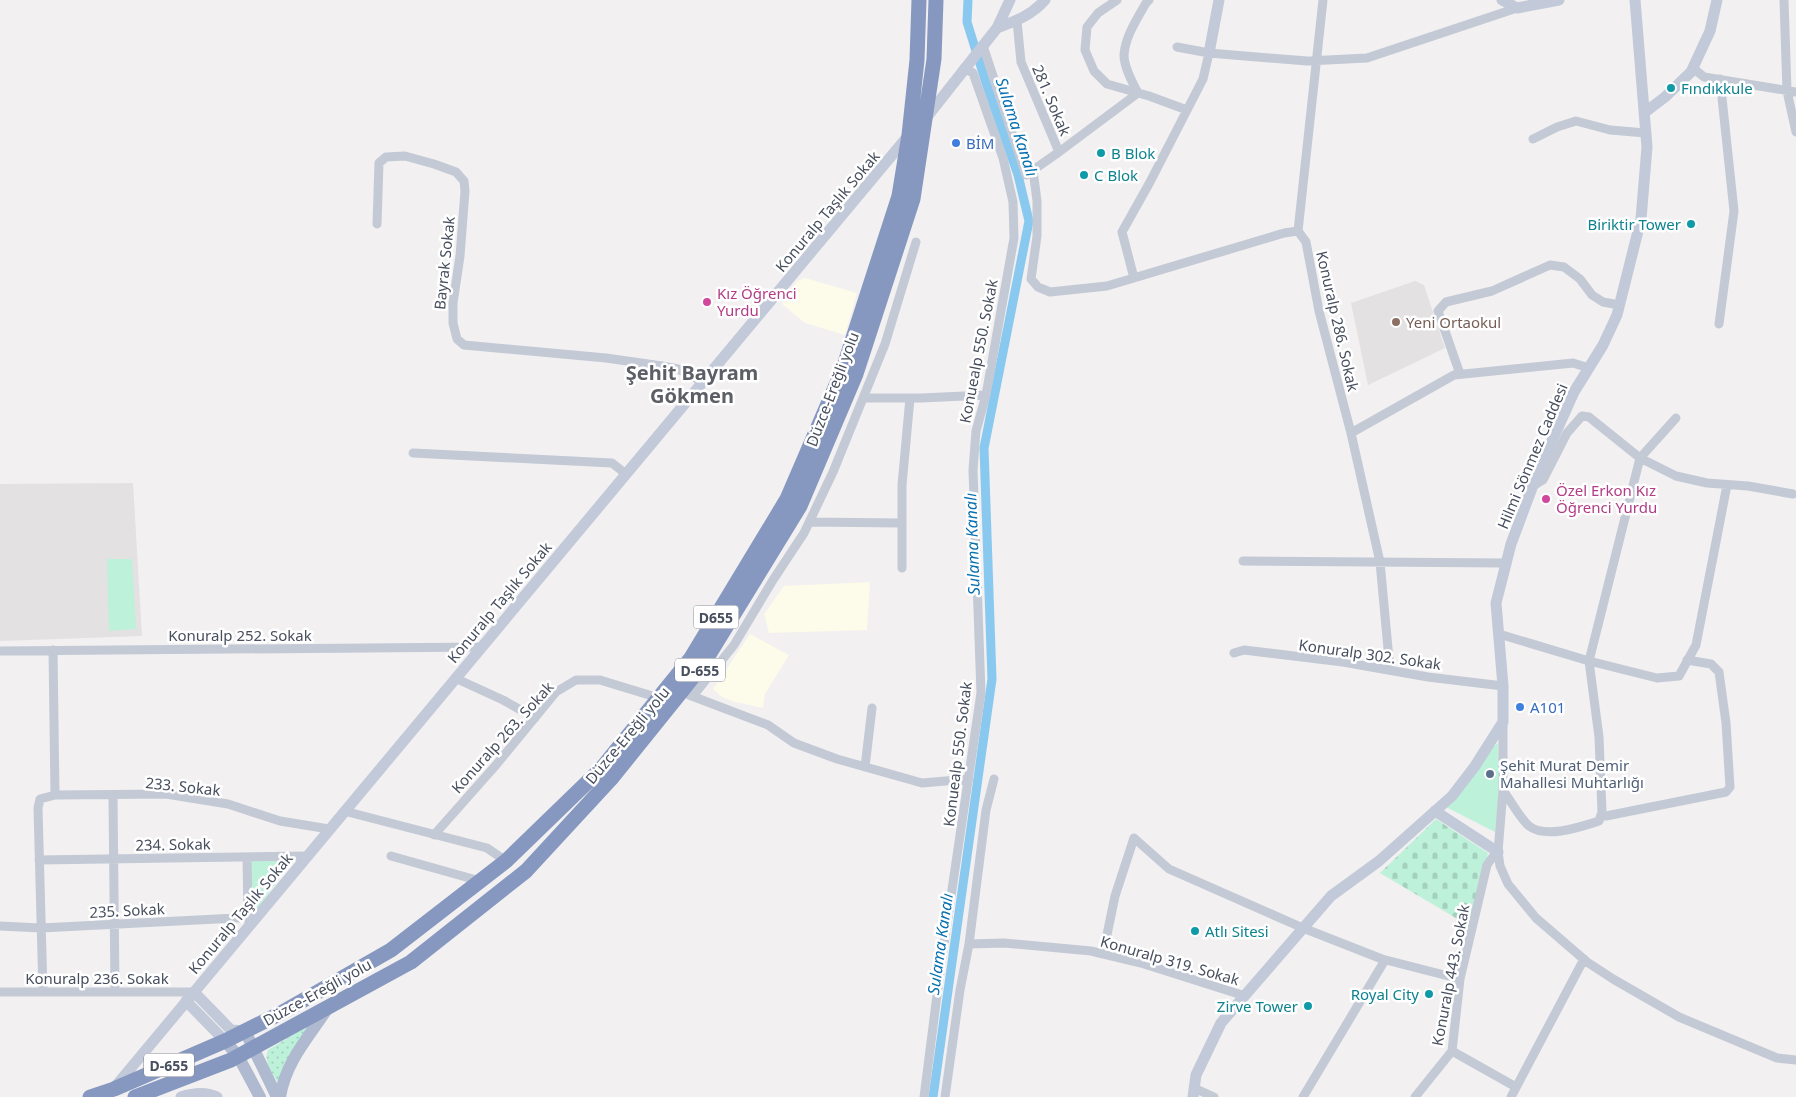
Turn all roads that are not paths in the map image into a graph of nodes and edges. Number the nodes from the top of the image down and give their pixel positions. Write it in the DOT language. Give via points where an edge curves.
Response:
graph roads {
  1 [pos="919,0"];
  2 [pos="936,0"];
  3 [pos="1010,0"];
  4 [pos="1045,0"];
  5 [pos="1117,0"];
  6 [pos="1149,0"];
  7 [pos="1219,0"];
  8 [pos="1323,0"];
  9 [pos="1502,0"];
  10 [pos="1559,0"];
  11 [pos="1635,0"];
  12 [pos="1717,0"];
  13 [pos="1784,0"];
  14 [pos="1517,8"];
  15 [pos="1017,21"];
  16 [pos="997,28"];
  17 [pos="983,46"];
  18 [pos="1177,47"];
  19 [pos="1209,53"];
  20 [pos="1316,61"];
  21 [pos="965,67"];
  22 [pos="1693,68"];
  23 [pos="1720,79"];
  24 [pos="1791,92"];
  25 [pos="1138,93"];
  26 [pos="1187,110"];
  27 [pos="1644,113"];
  28 [pos="926,118"];
  29 [pos="1796,132"];
  30 [pos="1646,133"];
  31 [pos="909,136"];
  32 [pos="1533,139"];
  33 [pos="1059,152"];
  34 [pos="1033,170"];
  35 [pos="377,224"];
  36 [pos="1298,231"];
  37 [pos="916,242"];
  38 [pos="1134,278"];
  39 [pos="1619,305"];
  40 [pos="1719,324"];
  41 [pos="1589,368"];
  42 [pos="1460,374"];
  43 [pos="703,382"];
  44 [pos="986,395"];
  45 [pos="864,398"];
  46 [pos="910,398"];
  47 [pos="1676,418"];
  48 [pos="1351,433"];
  49 [pos="413,453"];
  50 [pos="1640,458"];
  51 [pos="626,474"];
  52 [pos="1727,485"];
  53 [pos="1533,486"];
  54 [pos="1793,494"];
  55 [pos="810,522"];
  56 [pos="902,523"];
  57 [pos="1243,561"];
  58 [pos="1380,562"];
  59 [pos="1506,563"];
  60 [pos="902,568"];
  61 [pos="1499,634"];
  62 [pos="480,647"];
  63 [pos="53,650"];
  64 [pos="0,651"];
  65 [pos="1234,653"];
  66 [pos="1688,660"];
  67 [pos="1589,661"];
  68 [pos="1390,670"];
  69 [pos="455,678"];
  70 [pos="1503,686"];
  71 [pos="687,694"];
  72 [pos="659,698"];
  73 [pos="872,708"];
  74 [pos="536,718"];
  75 [pos="1504,722"];
  76 [pos="865,767"];
  77 [pos="969,779"];
  78 [pos="994,779"];
  79 [pos="1503,790"];
  80 [pos="56,795"];
  81 [pos="113,795"];
  82 [pos="344,811"];
  83 [pos="1435,811"];
  84 [pos="1601,815"];
  85 [pos="329,830"];
  86 [pos="434,834"];
  87 [pos="1497,851"];
  88 [pos="307,856"];
  89 [pos="391,856"];
  90 [pos="247,857"];
  91 [pos="113,859"];
  92 [pos="39,860"];
  93 [pos="506,861"];
  94 [pos="480,881"];
  95 [pos="252,918"];
  96 [pos="114,924"];
  97 [pos="0,926"];
  98 [pos="41,928"];
  99 [pos="1303,928"];
  100 [pos="969,944"];
  101 [pos="1103,954"];
  102 [pos="1584,959"];
  103 [pos="1385,960"];
  104 [pos="1460,979"];
  105 [pos="0,992"];
  106 [pos="43,992"];
  107 [pos="115,992"];
  108 [pos="194,992"];
  109 [pos="1244,996"];
  110 [pos="186,1001"];
  111 [pos="329,1005"];
  112 [pos="245,1031"];
  113 [pos="225,1041"];
  114 [pos="254,1048"];
  115 [pos="1452,1051"];
  116 [pos="238,1056"];
  117 [pos="1796,1060"];
  118 [pos="1516,1087"];
  119 [pos="114,1089"];
  120 [pos="1194,1093"];
  121 [pos="256,1095"];
  122 [pos="90,1097"];
  123 [pos="135,1097"];
  124 [pos="181,1097"];
  125 [pos="217,1097"];
  126 [pos="278,1097"];
  127 [pos="924,1097"];
  128 [pos="945,1097"];
  129 [pos="1214,1097"];
  130 [pos="1303,1097"];
  131 [pos="1415,1097"];
  132 [pos="1511,1097"];
  1 -- 31 [label="highway, Düzce-Ereğli yolu / D655"];
  2 -- 28 [label="highway, Düzce-Ereğli yolu / D-655" via="934,59"];
  3 -- 16 [label="street"];
  4 -- 15 [label="street" via="1036,11"];
  5 -- 25 [label="street" via="1098,13 1087,27 1085,50 1094,71 1107,84"];
  6 -- 25 [label="street" via="1130,34 1124,56"];
  7 -- 19 [label="street"];
  8 -- 20 [label="street"];
  9 -- 14 [label="street"];
  10 -- 14 [label="street"];
  11 -- 27 [label="street, Hilmi Sönmez Caddesi"];
  12 -- 22 [label="street" via="1710,30"];
  13 -- 24 [label="street"];
  14 -- 20 [label="street" via="1367,58"];
  15 -- 16 [label="street"];
  15 -- 33 [label="street, 281. Sokak" via="1022,62"];
  16 -- 17 [label="street"];
  17 -- 21 [label="street"];
  17 -- 34 [label="street" via="1026,175"];
  18 -- 19 [label="street"];
  19 -- 20 [label="street"];
  19 -- 26 [label="street" via="1203,79"];
  20 -- 36 [label="street"];
  21 -- 28 [label="street"];
  21 -- 44 [label="street, Konuealp 550. Sokak" via="973,73 1003,158 1013,202 1014,238"];
  22 -- 23 [label="street" via="1704,77"];
  22 -- 27 [label="street"];
  23 -- 24 [label="street"];
  23 -- 40 [label="street" via="1734,211"];
  24 -- 29 [label="street"];
  25 -- 26 [label="street"];
  25 -- 33 [label="street, 281. Sokak"];
  26 -- 38 [label="street" via="1122,232"];
  27 -- 30 [label="street, Hilmi Sönmez Caddesi"];
  28 -- 71 [label="highway, Düzce-Ereğli yolu / D-655" via="913,200 856,374 800,506"];
  30 -- 32 [label="street" via="1610,130 1576,121"];
  30 -- 39 [label="street, Hilmi Sönmez Caddesi" via="1640,220"];
  31 -- 43 [label="street, Konuralp Taşlık Sokak"];
  31 -- 72 [label="highway, Düzce-Ereğli yolu / D655" via="899,196 843,369 787,499 691,658"];
  33 -- 34 [label="street"];
  34 -- 38 [label="street" via="1037,236 1031,279 1038,287 1050,292 1107,286"];
  35 -- 43 [label="street, Bayrak Sokak" via="379,164 386,157 404,156 456,172 464,181 465,191 453,323 457,338 464,345 662,366 678,369"];
  36 -- 38 [label="street"];
  36 -- 48 [label="street, Konuralp 286. Sokak" via="1306,242 1319,310"];
  37 -- 45 [label="street" via="885,344"];
  39 -- 41 [label="street, Hilmi Sönmez Caddesi" via="1617,316"];
  39 -- 42 [label="street" via="1603,302 1564,267 1550,265 1492,291 1446,302 1438,311"];
  41 -- 42 [label="street" via="1573,363"];
  41 -- 53 [label="street, Hilmi Sönmez Caddesi" via="1574,392"];
  42 -- 48 [label="street"];
  43 -- 51 [label="street, Konuralp Taşlık Sokak"];
  44 -- 46 [label="street"];
  44 -- 77 [label="street, Konuealp 550. Sokak" via="976,431 973,470 981,693"];
  45 -- 46 [label="street"];
  45 -- 55 [label="street"];
  46 -- 56 [label="street"];
  47 -- 50 [label="street"];
  48 -- 58 [label="street, Konuralp 286. Sokak"];
  49 -- 51 [label="street" via="604,462 612,463"];
  50 -- 52 [label="street" via="1676,476"];
  50 -- 53 [label="street" via="1589,417 1582,416 1567,433 1544,480"];
  50 -- 67 [label="street"];
  51 -- 62 [label="street, Konuralp Taşlık Sokak"];
  52 -- 54 [label="street"];
  52 -- 66 [label="street" via="1696,645"];
  53 -- 59 [label="street, Hilmi Sönmez Caddesi"];
  55 -- 56 [label="street"];
  55 -- 71 [label="street" via="734,645"];
  56 -- 60 [label="street"];
  57 -- 58 [label="street"];
  58 -- 59 [label="street"];
  58 -- 68 [label="street, Konuralp 286. Sokak"];
  59 -- 61 [label="street, Hilmi Sönmez Caddesi" via="1496,603"];
  61 -- 67 [label="street"];
  61 -- 70 [label="street, Hilmi Sönmez Caddesi"];
  62 -- 63 [label="street, Konuralp 252. Sokak"];
  62 -- 69 [label="street, Konuralp Taşlık Sokak"];
  63 -- 64 [label="street, Konuralp 252. Sokak"];
  63 -- 80 [label="street"];
  65 -- 68 [label="street, Konuralp 302. Sokak" via="1244,650"];
  66 -- 67 [label="street" via="1679,676 1657,678"];
  66 -- 84 [label="street" via="1712,664 1719,672 1730,787 1726,792"];
  67 -- 84 [label="street" via="1599,737"];
  68 -- 70 [label="street, Konuralp 302. Sokak"];
  69 -- 74 [label="street"];
  69 -- 82 [label="street, Konuralp Taşlık Sokak"];
  70 -- 75 [label="street, Hilmi Sönmez Caddesi"];
  71 -- 76 [label="street" via="768,726 813,751"];
  71 -- 111 [label="highway, Düzce-Ereğli yolu / D-655" via="526,871 411,962"];
  72 -- 74 [label="street, Konuralp 263. Sokak" via="600,680 576,680 556,692"];
  72 -- 93 [label="highway, Düzce-Ereğli yolu / D655" via="601,769"];
  73 -- 76 [label="street"];
  74 -- 86 [label="street, Konuralp 263. Sokak"];
  75 -- 79 [label="street"];
  75 -- 83 [label="street" via="1452,796"];
  76 -- 77 [label="street" via="922,783"];
  77 -- 127 [label="street, Konuealp 550. Sokak"];
  78 -- 100 [label="street" via="986,810"];
  79 -- 84 [label="street" via="1529,826 1544,832 1599,822"];
  79 -- 87 [label="street"];
  80 -- 81 [label="street, 233. Sokak"];
  80 -- 92 [label="street" via="40,799"];
  81 -- 85 [label="street, 233. Sokak" via="166,794 228,804 280,822"];
  81 -- 91 [label="street"];
  82 -- 85 [label="street, Konuralp Taşlık Sokak"];
  82 -- 86 [label="street"];
  83 -- 87 [label="street"];
  83 -- 99 [label="street" via="1379,861 1330,896"];
  85 -- 88 [label="street, Konuralp Taşlık Sokak"];
  86 -- 93 [label="street" via="487,848"];
  87 -- 102 [label="street" via="1508,884 1536,918"];
  87 -- 104 [label="street, Konuralp 443. Sokak" via="1487,865"];
  88 -- 90 [label="street, 234. Sokak"];
  88 -- 95 [label="street, Konuralp Taşlık Sokak"];
  89 -- 94 [label="street"];
  90 -- 91 [label="street, 234. Sokak"];
  90 -- 95 [label="street"];
  91 -- 92 [label="street, 234. Sokak"];
  91 -- 96 [label="street"];
  92 -- 98 [label="street"];
  93 -- 94 [label="highway, Düzce-Ereğli yolu / D655"];
  94 -- 112 [label="highway, Düzce-Ereğli yolu / D655" via="392,950"];
  95 -- 96 [label="street, 235. Sokak"];
  95 -- 108 [label="street, Konuralp Taşlık Sokak"];
  96 -- 98 [label="street, 235. Sokak"];
  96 -- 107 [label="street"];
  97 -- 98 [label="street, 235. Sokak"];
  98 -- 106 [label="street"];
  99 -- 101 [label="street" via="1169,869 1134,838 1115,896"];
  99 -- 103 [label="street"];
  99 -- 109 [label="street"];
  100 -- 101 [label="street, Konuralp 319. Sokak" via="1004,943"];
  100 -- 128 [label="street"];
  101 -- 109 [label="street, Konuralp 319. Sokak"];
  102 -- 117 [label="street" via="1679,1017 1777,1058"];
  102 -- 118 [label="street"];
  103 -- 104 [label="street"];
  103 -- 130 [label="street"];
  104 -- 115 [label="street, Konuralp 443. Sokak"];
  105 -- 106 [label="street, Konuralp 236. Sokak"];
  106 -- 107 [label="street, Konuralp 236. Sokak"];
  107 -- 108 [label="street, Konuralp 236. Sokak"];
  108 -- 110 [label="street, Konuralp Taşlık Sokak"];
  108 -- 112 [label="street" via="230,1030"];
  109 -- 120 [label="street" via="1221,1023 1196,1075"];
  110 -- 113 [label="street"];
  110 -- 119 [label="street, Konuralp Taşlık Sokak"];
  111 -- 114 [label="highway, Düzce-Ereğli yolu / D-655"];
  111 -- 126 [label="main road" via="286,1070"];
  112 -- 113 [label="highway, Düzce-Ereğli yolu / D655"];
  112 -- 114 [label="main road"];
  113 -- 116 [label="main road"];
  113 -- 119 [label="highway, Düzce-Ereğli yolu / D-655"];
  114 -- 116 [label="highway, Düzce-Ereğli yolu / D-655"];
  114 -- 126 [label="main road"];
  115 -- 118 [label="street"];
  115 -- 131 [label="street, Konuralp 443. Sokak"];
  116 -- 121 [label="main road"];
  116 -- 123 [label="highway, Düzce-Ereğli yolu / D-655"];
  118 -- 132 [label="street"];
  119 -- 122 [label="highway, Düzce-Ereğli yolu / D-655"];
  120 -- 129 [label="street"];
  124 -- 125 [label="street" via="209,1093"];
}
